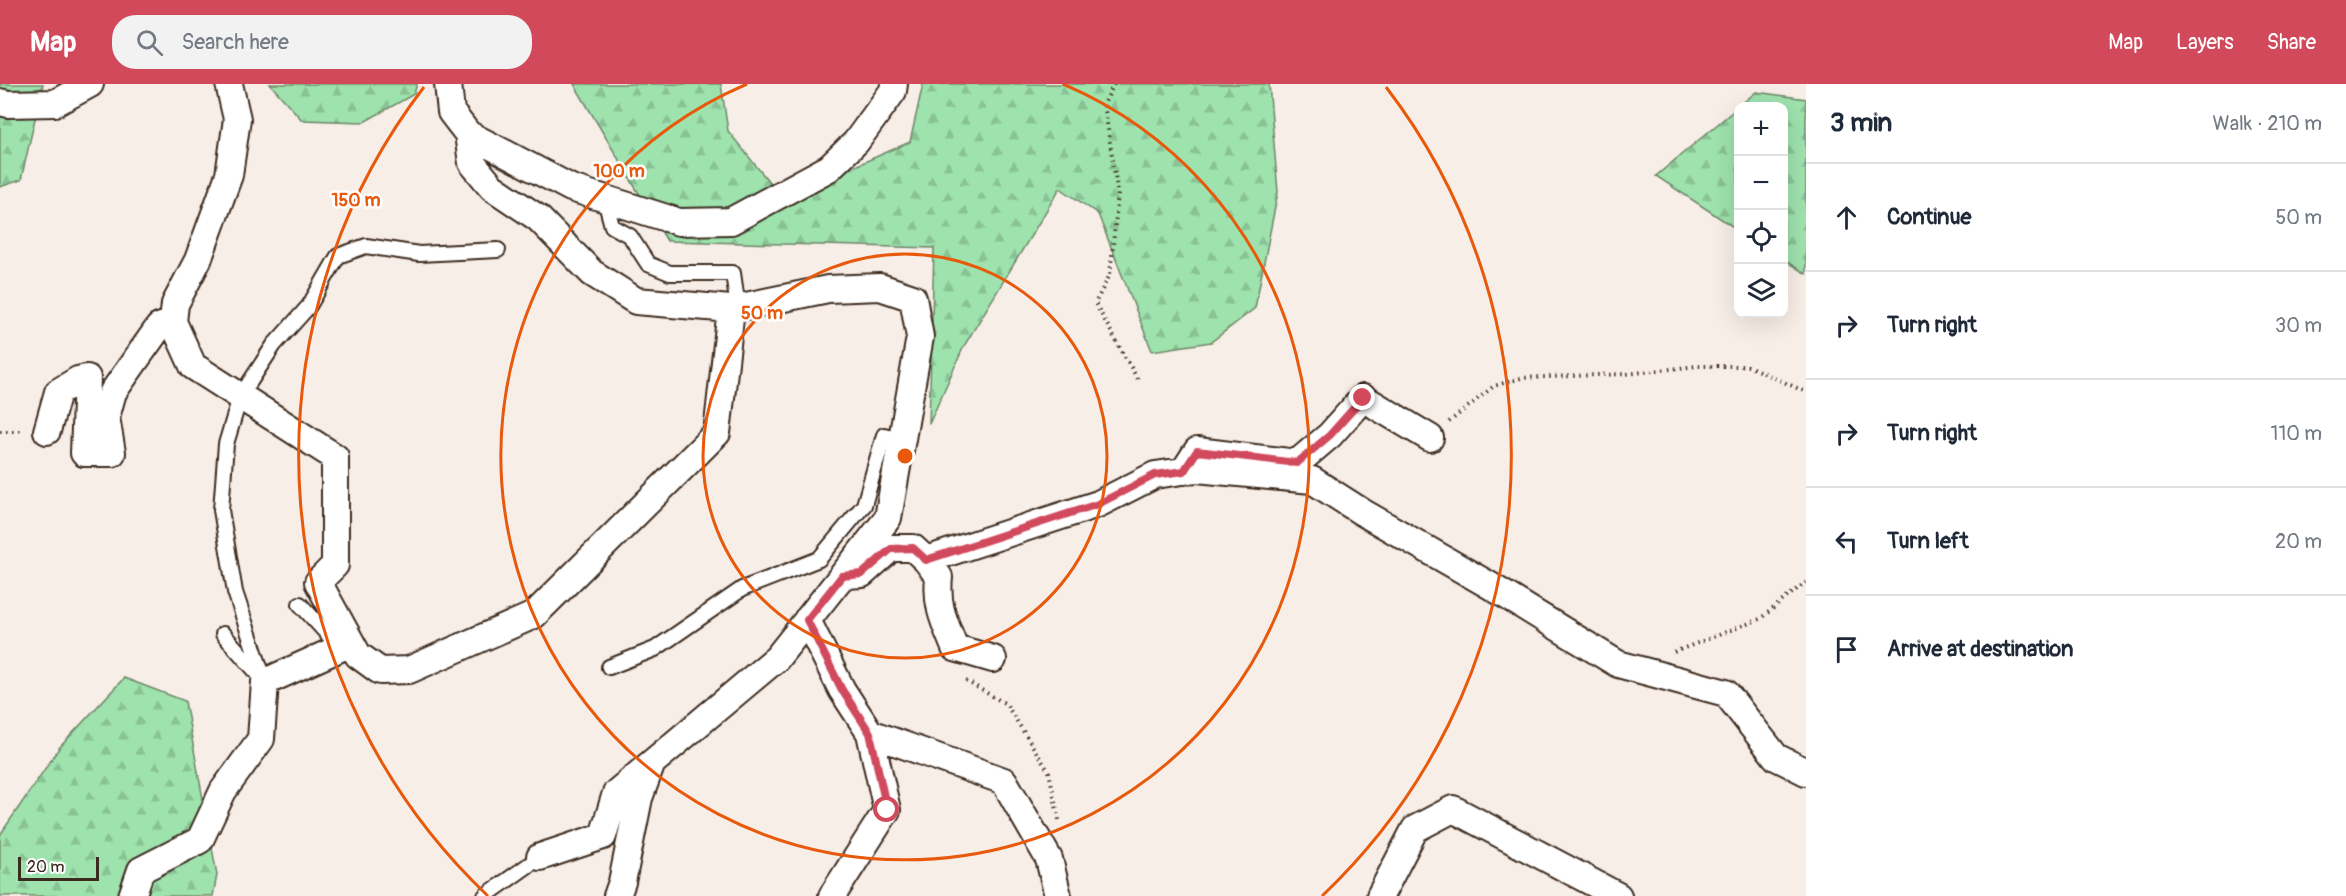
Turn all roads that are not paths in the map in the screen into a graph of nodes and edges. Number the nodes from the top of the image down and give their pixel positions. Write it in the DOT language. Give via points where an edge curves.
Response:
graph roads {
  1 [pos="90,84"];
  2 [pos="229,84"];
  3 [pos="448,84"];
  4 [pos="894,84"];
  5 [pos="0,102"];
  6 [pos="468,134"];
  7 [pos="605,200"];
  8 [pos="498,250"];
  9 [pos="735,309"];
  10 [pos="173,322"];
  11 [pos="240,397"];
  12 [pos="47,431"];
  13 [pos="1430,438"];
  14 [pos="902,439"];
  15 [pos="1184,471"];
  16 [pos="926,560"];
  17 [pos="842,576"];
  18 [pos="300,604"];
  19 [pos="807,620"];
  20 [pos="223,634"];
  21 [pos="345,645"];
  22 [pos="993,659"];
  23 [pos="609,667"];
  24 [pos="265,682"];
  25 [pos="870,733"];
  26 [pos="653,761"];
  27 [pos="1806,772"];
  28 [pos="540,857"];
  29 [pos="132,896"];
  30 [pos="485,896"];
  31 [pos="616,896"];
  32 [pos="832,896"];
  33 [pos="1058,896"];
  34 [pos="1380,896"];
  35 [pos="1618,896"];
  1 -- 5 [label="street" via="56,103"];
  2 -- 10 [label="street" via="237,119 229,175 198,260 174,304"];
  3 -- 6 [label="street" via="451,112"];
  4 -- 7 [label="street" via="856,142 829,168 731,220 679,222"];
  6 -- 7 [label="street" via="571,189"];
  6 -- 9 [label="street" via="472,163 492,187 538,218 592,273 636,301"];
  7 -- 9 [label="lane" via="612,226 630,236 648,264 670,273 733,273"];
  8 -- 11 [label="lane" via="419,254 366,246 338,256 309,306 274,345"];
  9 -- 14 [label="street" via="828,289 880,288 913,298 920,337"];
  9 -- 21 [label="street" via="717,433 534,615 409,670 380,671"];
  10 -- 11 [label="street" via="193,366"];
  10 -- 12 [label="street" via="159,327 113,392 106,417 112,453 84,453 87,378 58,392"];
  11 -- 21 [label="street" via="335,457 335,565 318,582"];
  11 -- 24 [label="lane" via="226,444 221,510 235,592"];
  13 -- 15 [label="street" via="1363,398 1330,435 1297,463 1197,451"];
  14 -- 17 [label="street" via="888,518"];
  14 -- 23 [label="lane" via="884,435 864,505 819,559 742,589 655,650"];
  15 -- 16 [label="street" via="1155,475 1098,504"];
  15 -- 27 [label="street" via="1312,480 1618,664 1726,693 1776,757"];
  16 -- 17 [label="street" via="913,548 891,549 862,574"];
  16 -- 22 [label="street" via="939,577 940,613 955,648"];
  17 -- 19 [label="street"];
  18 -- 21 [label="lane"];
  19 -- 25 [label="street" via="842,690"];
  19 -- 26 [label="street" via="777,658"];
  20 -- 24 [label="lane"];
  21 -- 24 [label="street"];
  24 -- 29 [label="street" via="261,739 223,791 200,840 141,870"];
  25 -- 32 [label="street" via="887,810"];
  25 -- 33 [label="street" via="1004,781 1049,859"];
  26 -- 28 [label="street" via="616,793 603,836"];
  26 -- 31 [label="street" via="639,798"];
  28 -- 30 [label="lane"];
  34 -- 35 [label="street" via="1415,829 1453,809"];
}
